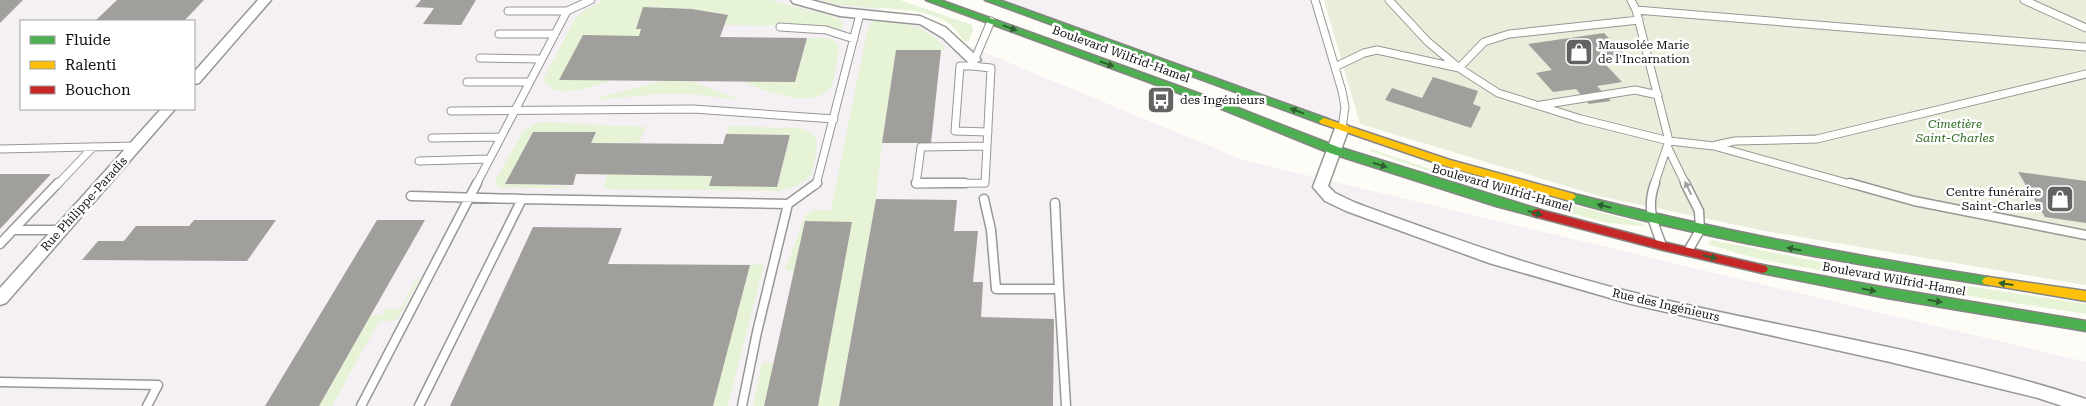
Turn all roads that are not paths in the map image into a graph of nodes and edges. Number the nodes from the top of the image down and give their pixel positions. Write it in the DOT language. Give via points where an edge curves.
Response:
graph roads {
  1 [pos="265,0"];
  2 [pos="591,0"];
  3 [pos="797,0"];
  4 [pos="931,0"];
  5 [pos="990,0"];
  6 [pos="1314,0"];
  7 [pos="1389,0"];
  8 [pos="1631,0"];
  9 [pos="2024,0"];
  10 [pos="1015,4"];
  11 [pos="1636,10"];
  12 [pos="508,11"];
  13 [pos="567,11"];
  14 [pos="860,14"];
  15 [pos="1639,20"];
  16 [pos="991,21"];
  17 [pos="780,27"];
  18 [pos="2086,28"];
  19 [pos="499,34"];
  20 [pos="555,34"];
  21 [pos="854,39"];
  22 [pos="2086,47"];
  23 [pos="480,58"];
  24 [pos="541,59"];
  25 [pos="973,62"];
  26 [pos="1334,67"];
  27 [pos="1459,68"];
  28 [pos="2086,74"];
  29 [pos="195,79"];
  30 [pos="468,82"];
  31 [pos="529,82"];
  32 [pos="1658,95"];
  33 [pos="1539,106"];
  34 [pos="167,110"];
  35 [pos="515,110"];
  36 [pos="451,111"];
  37 [pos="834,119"];
  38 [pos="1342,128"];
  39 [pos="988,132"];
  40 [pos="501,137"];
  41 [pos="432,138"];
  42 [pos="1669,145"];
  43 [pos="136,146"];
  44 [pos="988,146"];
  45 [pos="1714,146"];
  46 [pos="93,147"];
  47 [pos="0,149"];
  48 [pos="1334,150"];
  49 [pos="489,159"];
  50 [pos="419,161"];
  51 [pos="411,196"];
  52 [pos="470,197"];
  53 [pos="522,199"];
  54 [pos="984,199"];
  55 [pos="788,204"];
  56 [pos="1055,204"];
  57 [pos="1651,218"];
  58 [pos="13,230"];
  59 [pos="61,230"];
  60 [pos="1700,230"];
  61 [pos="2086,235"];
  62 [pos="0,244"];
  63 [pos="1663,246"];
  64 [pos="1688,252"];
  65 [pos="1059,289"];
  66 [pos="2086,296"];
  67 [pos="0,299"];
  68 [pos="2086,326"];
  69 [pos="0,382"];
  70 [pos="147,406"];
  71 [pos="361,406"];
  72 [pos="419,406"];
  73 [pos="742,406"];
  74 [pos="1066,406"];
  75 [pos="2084,406"];
  1 -- 29 [label="street"];
  2 -- 13 [label="lane"];
  3 -- 14 [label="street" via="821,8"];
  4 -- 16 [label="main road, Boulevard Wilfrid-Hamel"];
  5 -- 10 [label="main road, Boulevard Wilfrid-Hamel"];
  6 -- 26 [label="lane"];
  7 -- 27 [label="lane" via="1427,41"];
  8 -- 11 [label="lane"];
  9 -- 18 [label="lane"];
  38 -- 10 [label="main road, Boulevard Wilfrid-Hamel, one-way"];
  11 -- 15 [label="lane"];
  11 -- 22 [label="lane"];
  12 -- 13 [label="lane"];
  13 -- 20 [label="lane"];
  14 -- 21 [label="lane"];
  14 -- 25 [label="street" via="926,21 943,30"];
  15 -- 27 [label="lane" via="1509,34 1484,42"];
  15 -- 32 [label="lane"];
  16 -- 25 [label="lane"];
  16 -- 48 [label="main road, Boulevard Wilfrid-Hamel, one-way" via="1222,105"];
  17 -- 21 [label="lane" via="826,30"];
  19 -- 20 [label="lane"];
  20 -- 24 [label="lane"];
  21 -- 37 [label="lane"];
  23 -- 24 [label="lane"];
  24 -- 31 [label="lane"];
  25 -- 39 [label="lane" via="991,68"];
  25 -- 39 [label="lane" via="960,66 954,132"];
  26 -- 27 [label="lane" via="1364,52 1377,50"];
  26 -- 38 [label="lane" via="1345,107"];
  27 -- 33 [label="lane" via="1498,93"];
  28 -- 45 [label="lane" via="1817,139 1735,141"];
  30 -- 31 [label="lane"];
  31 -- 35 [label="lane"];
  32 -- 33 [label="lane" via="1635,90"];
  32 -- 42 [label="lane"];
  33 -- 42 [label="lane"];
  34 -- 43 [label="street, Rue Philippe-Paradis"];
  35 -- 36 [label="lane"];
  35 -- 37 [label="lane" via="693,109"];
  35 -- 40 [label="lane"];
  37 -- 55 [label="lane" via="817,184"];
  38 -- 48 [label="street, Rue des Ingénieurs"];
  57 -- 38 [label="main road, Boulevard Wilfrid-Hamel, one-way" via="1510,182"];
  39 -- 44 [label="lane"];
  40 -- 41 [label="lane"];
  40 -- 49 [label="lane"];
  42 -- 45 [label="lane"];
  42 -- 57 [label="lane" via="1650,197"];
  60 -- 42 [label="lane, one-way" via="1698,211"];
  43 -- 46 [label="lane"];
  43 -- 59 [label="street, Rue Philippe-Paradis"];
  44 -- 44 [label="lane" via="985,186 916,184 921,147"];
  45 -- 61 [label="lane" via="1914,201"];
  46 -- 47 [label="lane"];
  46 -- 58 [label="lane"];
  48 -- 63 [label="main road, Boulevard Wilfrid-Hamel, one-way" via="1500,203"];
  48 -- 75 [label="street, Rue des Ingénieurs" via="1320,187 1330,197 1495,260 1631,298 1890,355 2038,391"];
  49 -- 50 [label="lane"];
  49 -- 52 [label="lane"];
  51 -- 52 [label="lane"];
  52 -- 53 [label="lane"];
  52 -- 71 [label="lane"];
  53 -- 55 [label="lane"];
  53 -- 72 [label="lane"];
  54 -- 65 [label="lane" via="991,230 996,289"];
  55 -- 73 [label="lane"];
  56 -- 65 [label="lane"];
  57 -- 60 [label="main road, Boulevard Wilfrid-Hamel"];
  57 -- 63 [label="lane"];
  58 -- 59 [label="lane"];
  58 -- 62 [label="lane"];
  59 -- 67 [label="street, Rue Philippe-Paradis"];
  60 -- 64 [label="lane"];
  66 -- 60 [label="main road, Boulevard Wilfrid-Hamel, one-way" via="1901,268"];
  63 -- 64 [label="main road, Boulevard Wilfrid-Hamel"];
  64 -- 68 [label="main road, Boulevard Wilfrid-Hamel, one-way" via="1887,293"];
  65 -- 74 [label="lane"];
  69 -- 70 [label="lane" via="158,385"];
}
